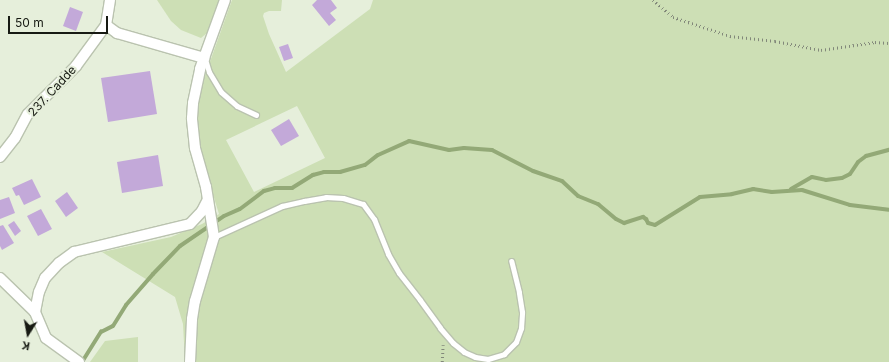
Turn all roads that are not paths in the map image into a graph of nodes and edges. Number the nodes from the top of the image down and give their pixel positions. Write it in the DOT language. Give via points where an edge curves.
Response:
graph roads {
  1 [pos="110,0"];
  2 [pos="225,0"];
  3 [pos="106,25"];
  4 [pos="204,58"];
  5 [pos="256,115"];
  6 [pos="0,158"];
  7 [pos="207,201"];
  8 [pos="196,219"];
  9 [pos="213,229"];
  10 [pos="511,261"];
  11 [pos="0,278"];
  12 [pos="34,312"];
  13 [pos="79,362"];
  14 [pos="190,362"];
  1 -- 3 [label="street, 237. Cadde"];
  2 -- 4 [label="street"];
  3 -- 4 [label="street" via="117,33"];
  3 -- 6 [label="street, 237. Cadde" via="76,66 28,114"];
  4 -- 5 [label="lane" via="221,92 237,106"];
  4 -- 7 [label="street" via="196,87 192,118 195,148 206,187"];
  7 -- 8 [label="street"];
  7 -- 9 [label="street"];
  8 -- 9 [label="street" via="206,218"];
  8 -- 12 [label="street" via="183,227 74,252 45,278"];
  9 -- 10 [label="lane" via="282,206 326,197 354,200 363,204 369,210 399,274 445,335 464,352 488,359 504,354 516,342 521,328 522,312"];
  9 -- 14 [label="street" via="195,301"];
  11 -- 12 [label="street"];
  12 -- 13 [label="street" via="46,338"];
}
